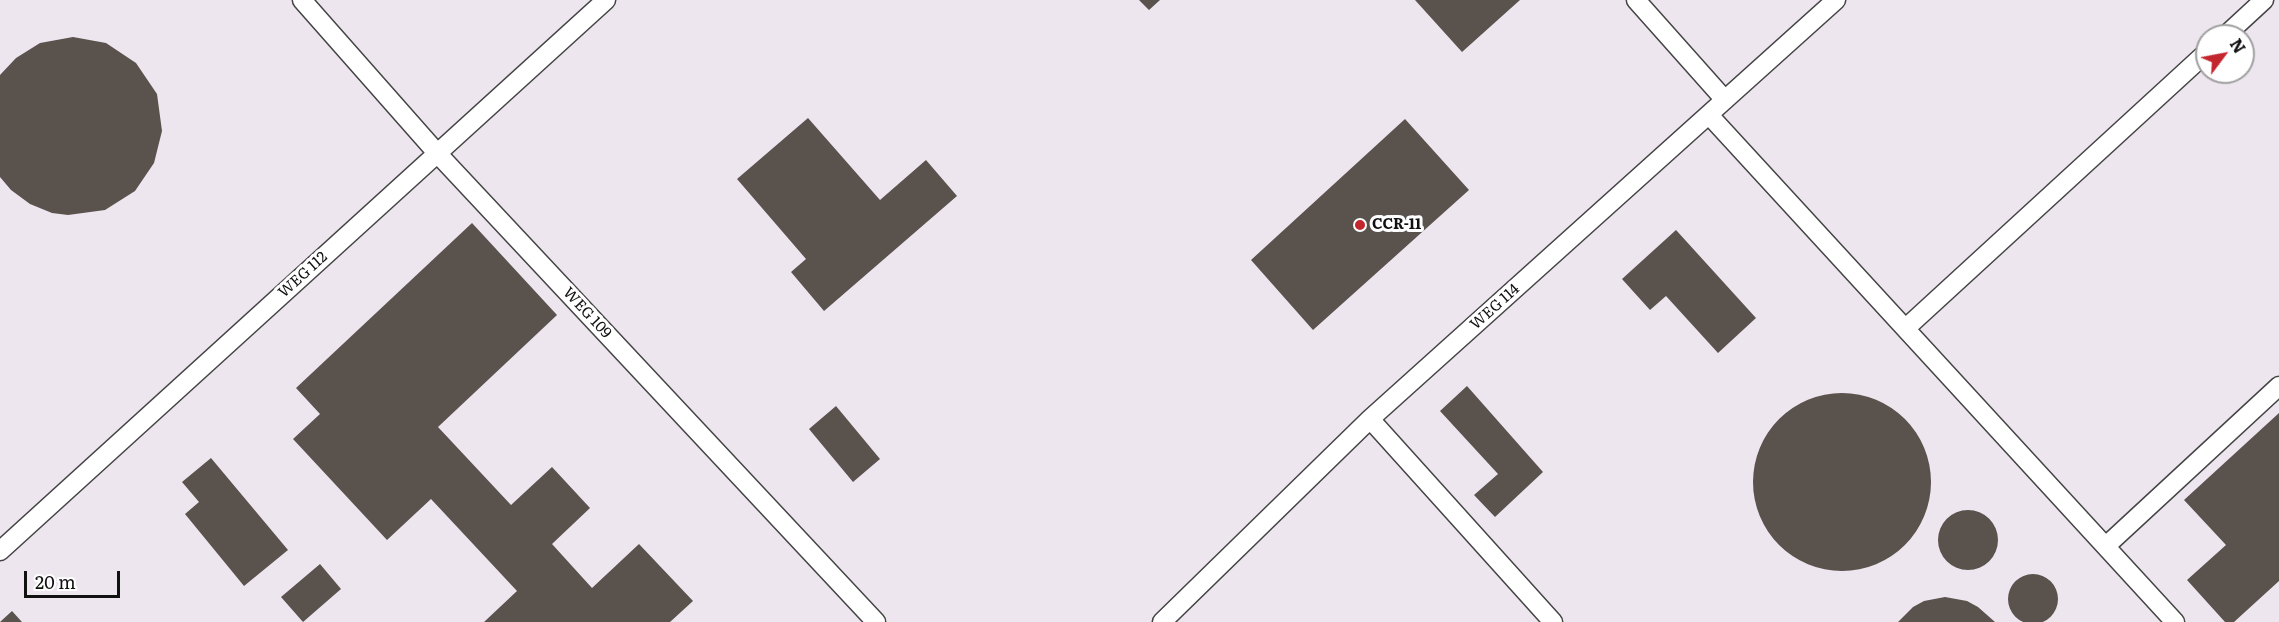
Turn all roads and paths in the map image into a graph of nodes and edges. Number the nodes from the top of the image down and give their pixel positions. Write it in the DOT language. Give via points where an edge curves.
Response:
graph roads {
  1 [pos="302,0"];
  2 [pos="606,0"];
  3 [pos="1636,0"];
  4 [pos="1836,0"];
  5 [pos="2253,3"];
  6 [pos="2235,24"];
  7 [pos="2195,63"];
  8 [pos="1725,100"];
  9 [pos="1709,115"];
  10 [pos="437,153"];
  11 [pos="1906,328"];
  12 [pos="2279,387"];
  13 [pos="1370,419"];
  14 [pos="2106,546"];
  15 [pos="0,551"];
  16 [pos="876,622"];
  17 [pos="1162,622"];
  18 [pos="1553,622"];
  19 [pos="2175,622"];
  1 -- 10 [label="lane, WEG 109"];
  2 -- 10 [label="lane, WEG 112"];
  3 -- 8 [label="lane"];
  4 -- 8 [label="lane, WEG 114"];
  5 -- 6 [label="lane"];
  7 -- 11 [label="lane"];
  8 -- 9 [label="lane, WEG 114"];
  9 -- 11 [label="lane"];
  9 -- 13 [label="lane, WEG 114"];
  10 -- 15 [label="lane, WEG 112"];
  10 -- 16 [label="lane, WEG 109"];
  11 -- 14 [label="lane"];
  12 -- 14 [label="lane"];
  13 -- 17 [label="lane, WEG 114"];
  13 -- 18 [label="lane"];
  14 -- 19 [label="lane"];
}
